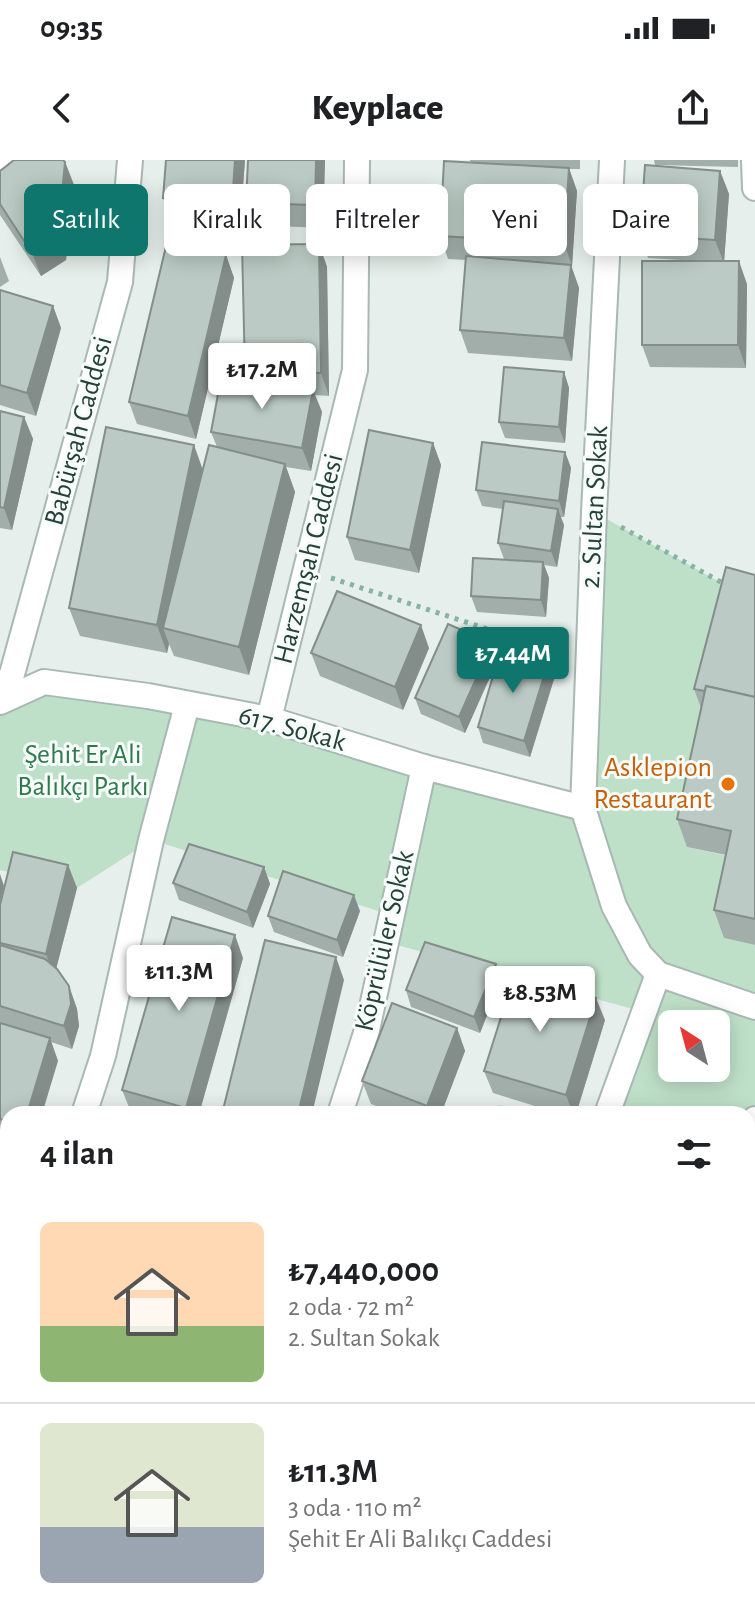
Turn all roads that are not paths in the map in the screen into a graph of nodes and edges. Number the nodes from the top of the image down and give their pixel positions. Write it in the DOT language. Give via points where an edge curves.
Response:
graph roads {
  1 [pos="14,160"];
  2 [pos="130,160"];
  3 [pos="357,160"];
  4 [pos="612,160"];
  5 [pos="754,160"];
  6 [pos="0,168"];
  7 [pos="755,188"];
  8 [pos="0,699"];
  9 [pos="187,705"];
  10 [pos="269,719"];
  11 [pos="424,767"];
  12 [pos="583,808"];
  13 [pos="658,974"];
  14 [pos="755,1007"];
  15 [pos="87,1106"];
  16 [pos="343,1106"];
  17 [pos="610,1106"];
  1 -- 6 [label="street"];
  2 -- 8 [label="street, Babürşah Caddesi" via="120,282 12,674"];
  3 -- 10 [label="street, Harzemşah Caddesi" via="355,370"];
  4 -- 12 [label="street, 2. Sultan Sokak"];
  5 -- 7 [label="street"];
  8 -- 9 [label="street, 617. Sokak" via="44,682"];
  9 -- 10 [label="street, 617. Sokak"];
  9 -- 15 [label="street"];
  10 -- 11 [label="street, 617. Sokak"];
  11 -- 12 [label="street, 617. Sokak"];
  11 -- 16 [label="street, Köprülüler Sokak" via="367,1030"];
  12 -- 13 [label="street, 2. Sultan Sokak" via="614,906 640,955"];
  13 -- 14 [label="street"];
  13 -- 17 [label="street"];
}
